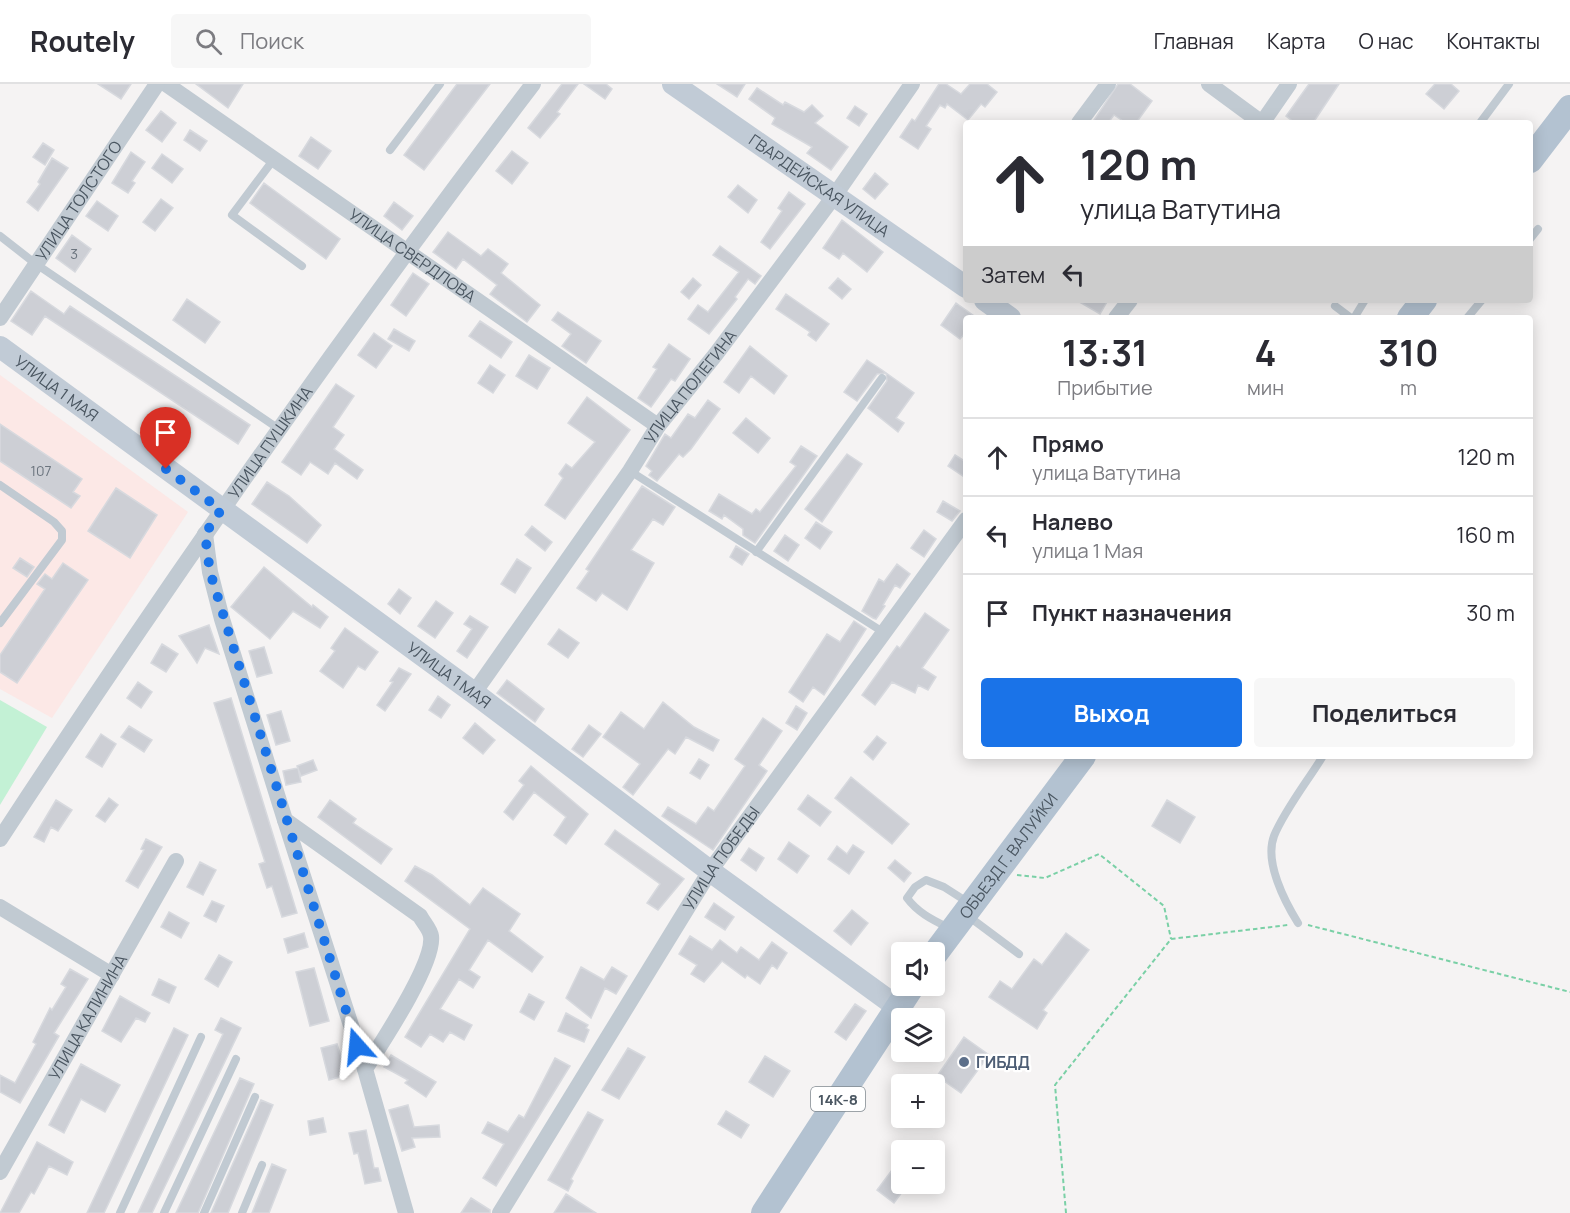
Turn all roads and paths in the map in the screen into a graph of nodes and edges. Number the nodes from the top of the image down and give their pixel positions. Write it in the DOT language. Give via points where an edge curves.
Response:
graph roads {
  1 [pos="157,84"];
  2 [pos="166,84"];
  3 [pos="440,84"];
  4 [pos="533,84"];
  5 [pos="674,84"];
  6 [pos="912,84"];
  7 [pos="1108,84"];
  8 [pos="1209,84"];
  9 [pos="1289,84"];
  10 [pos="1509,84"];
  11 [pos="1570,108"];
  12 [pos="1081,120"];
  13 [pos="1258,120"];
  14 [pos="1264,120"];
  15 [pos="1482,120"];
  16 [pos="390,150"];
  17 [pos="1533,156"];
  18 [pos="274,159"];
  19 [pos="835,195"];
  20 [pos="1538,229"];
  21 [pos="1533,235"];
  22 [pos="0,236"];
  23 [pos="406,251"];
  24 [pos="36,264"];
  25 [pos="302,266"];
  26 [pos="963,282"];
  27 [pos="989,303"];
  28 [pos="1128,303"];
  29 [pos="1422,303"];
  30 [pos="1480,303"];
  31 [pos="1335,306"];
  32 [pos="1007,315"];
  33 [pos="1118,315"];
  34 [pos="1348,315"];
  35 [pos="1412,315"];
  36 [pos="1470,315"];
  37 [pos="0,318"];
  38 [pos="0,346"];
  39 [pos="882,378"];
  40 [pos="658,426"];
  41 [pos="279,429"];
  42 [pos="630,471"];
  43 [pos="0,485"];
  44 [pos="221,510"];
  45 [pos="963,524"];
  46 [pos="205,534"];
  47 [pos="756,552"];
  48 [pos="0,623"];
  49 [pos="883,632"];
  50 [pos="474,693"];
  51 [pos="1081,759"];
  52 [pos="1321,759"];
  53 [pos="285,820"];
  54 [pos="0,839"];
  55 [pos="176,861"];
  56 [pos="711,871"];
  57 [pos="996,872"];
  58 [pos="0,907"];
  59 [pos="963,916"];
  60 [pos="1298,923"];
  61 [pos="1171,939"];
  62 [pos="944,942"];
  63 [pos="1019,954"];
  64 [pos="112,975"];
  65 [pos="1570,992"];
  66 [pos="904,996"];
  67 [pos="896,1006"];
  68 [pos="201,1037"];
  69 [pos="236,1059"];
  70 [pos="364,1069"];
  71 [pos="255,1097"];
  72 [pos="262,1165"];
  73 [pos="0,1172"];
  74 [pos="120,1213"];
  75 [pos="164,1213"];
  76 [pos="204,1213"];
  77 [pos="242,1213"];
  78 [pos="405,1213"];
  79 [pos="500,1213"];
  80 [pos="764,1213"];
  81 [pos="1066,1213"];
  1 -- 24 [label="street, УЛИЦА ТОЛСТОГО"];
  2 -- 18 [label="street, УЛИЦА СВЕРДЛОВА"];
  3 -- 16 [label="lane"];
  4 -- 23 [label="street, УЛИЦА ПУШКИНА"];
  5 -- 19 [label="main road, ГВАРДЕЙСКАЯ УЛИЦА"];
  6 -- 19 [label="street, УЛИЦА ПОЛЕГИНА"];
  7 -- 12 [label="street"];
  8 -- 13 [label="street"];
  9 -- 14 [label="street"];
  10 -- 15 [label="lane"];
  11 -- 17 [label="main road"];
  18 -- 23 [label="street, УЛИЦА СВЕРДЛОВА"];
  18 -- 25 [label="lane" via="232,215"];
  19 -- 26 [label="main road, ГВАРДЕЙСКАЯ УЛИЦА"];
  19 -- 40 [label="street, УЛИЦА ПОЛЕГИНА"];
  20 -- 21 [label="lane"];
  22 -- 24 [label="lane"];
  23 -- 40 [label="street, УЛИЦА СВЕРДЛОВА"];
  23 -- 41 [label="street, УЛИЦА ПУШКИНА"];
  24 -- 37 [label="street, УЛИЦА ТОЛСТОГО"];
  24 -- 41 [label="lane"];
  27 -- 32 [label="main road"];
  28 -- 33 [label="street"];
  29 -- 35 [label="main road"];
  30 -- 36 [label="lane"];
  31 -- 34 [label="lane"];
  38 -- 44 [label="main road, УЛИЦА 1 МАЯ"];
  39 -- 47 [label="lane"];
  40 -- 42 [label="street, УЛИЦА ПОЛЕГИНА"];
  41 -- 44 [label="street, УЛИЦА ПУШКИНА"];
  42 -- 47 [label="lane"];
  42 -- 50 [label="street, УЛИЦА ПОЛЕГИНА"];
  43 -- 48 [label="lane" via="54,522 62,531 62,540"];
  44 -- 46 [label="street, УЛИЦА ПУШКИНА"];
  44 -- 50 [label="main road, УЛИЦА 1 МАЯ"];
  45 -- 49 [label="street, УЛИЦА ПОБЕДЫ"];
  46 -- 53 [label="street" via="222,619"];
  46 -- 54 [label="street, УЛИЦА ПУШКИНА"];
  47 -- 49 [label="lane"];
  49 -- 56 [label="street, УЛИЦА ПОБЕДЫ"];
  50 -- 56 [label="main road, УЛИЦА 1 МАЯ"];
  51 -- 57 [label="main road, ОБЪЕЗД Г. ВАЛУЙКИ"];
  52 -- 60 [label="lane" via="1273,837 1274,868 1281,893"];
  53 -- 70 [label="street"];
  53 -- 70 [label="street" via="420,916 431,934 430,950 414,987"];
  55 -- 64 [label="street, УЛИЦА КАЛИНИНА"];
  56 -- 67 [label="main road, УЛИЦА 1 МАЯ"];
  56 -- 79 [label="street, УЛИЦА ПОБЕДЫ"];
  57 -- 59 [label="main road, ОБЪЕЗД Г. ВАЛУЙКИ"];
  57 -- 61 [label="path" via="1045,878 1099,854 1164,906"];
  58 -- 64 [label="street"];
  59 -- 59 [label="lane" via="944,887 926,880 915,886 907,898 929,918"];
  59 -- 62 [label="main road, ОБЪЕЗД Г. ВАЛУЙКИ"];
  59 -- 63 [label="lane"];
  60 -- 61 [label="path"];
  60 -- 65 [label="path"];
  61 -- 81 [label="path" via="1055,1085"];
  64 -- 73 [label="street, УЛИЦА КАЛИНИНА"];
  66 -- 67 [label="main road, 14К-8"];
  67 -- 80 [label="main road, 14К-8"];
  68 -- 74 [label="lane"];
  69 -- 75 [label="lane"];
  70 -- 78 [label="street"];
  71 -- 76 [label="lane"];
  72 -- 77 [label="lane"];
}
